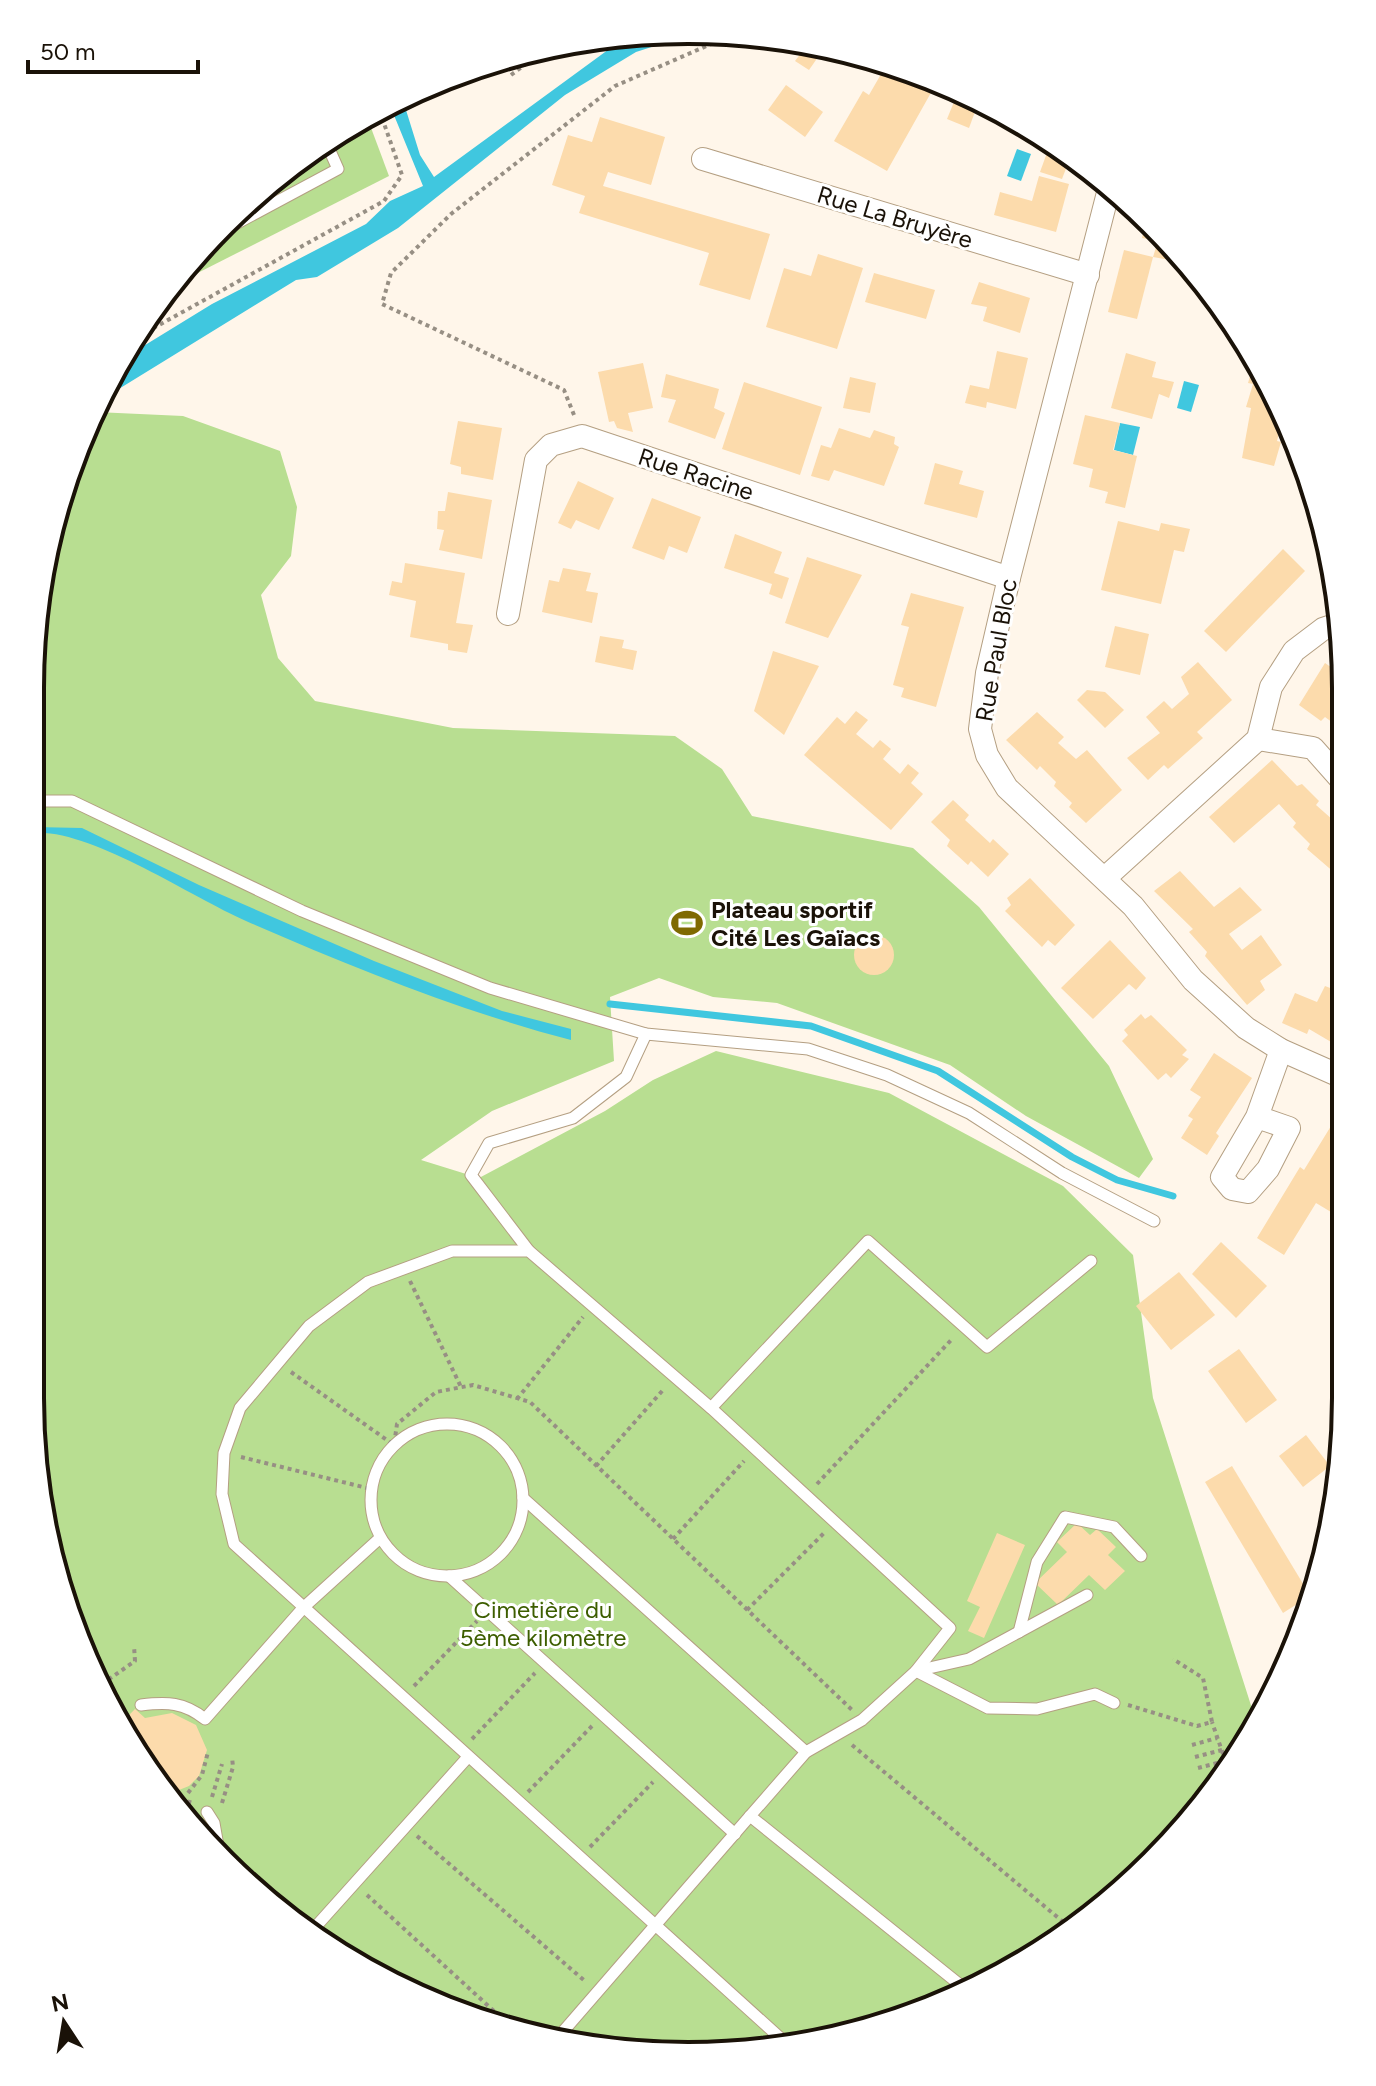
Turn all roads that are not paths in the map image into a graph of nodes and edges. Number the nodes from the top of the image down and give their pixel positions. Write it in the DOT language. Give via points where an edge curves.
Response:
graph roads {
  1 [pos="331,153"];
  2 [pos="703,159"];
  3 [pos="1107,199"];
  4 [pos="251,216"];
  5 [pos="1088,275"];
  6 [pos="1009,578"];
  7 [pos="508,614"];
  8 [pos="1329,627"];
  9 [pos="1258,739"];
  10 [pos="1332,769"];
  11 [pos="44,801"];
  12 [pos="1105,878"];
  13 [pos="646,1034"];
  14 [pos="1281,1050"];
  15 [pos="1332,1073"];
  16 [pos="1257,1117"];
  17 [pos="1154,1221"];
  18 [pos="529,1251"];
  19 [pos="1091,1261"];
  20 [pos="711,1408"];
  21 [pos="523,1498"];
  22 [pos="380,1538"];
  23 [pos="1141,1556"];
  24 [pos="449,1576"];
  25 [pos="1087,1595"];
  26 [pos="304,1607"];
  27 [pos="1019,1632"];
  28 [pos="916,1671"];
  29 [pos="1114,1703"];
  30 [pos="141,1705"];
  31 [pos="806,1752"];
  32 [pos="465,1754"];
  33 [pos="221,1809"];
  34 [pos="750,1816"];
  35 [pos="215,1834"];
  36 [pos="735,1834"];
  37 [pos="318,1924"];
  38 [pos="657,1926"];
  39 [pos="957,1983"];
  40 [pos="564,2030"];
  41 [pos="777,2035"];
  1 -- 4 [label="lane" via="338,169"];
  2 -- 5 [label="street, Rue La Bruyère"];
  3 -- 5 [label="street, Rue Paul Bloc"];
  5 -- 6 [label="street, Rue Paul Bloc"];
  6 -- 7 [label="street, Rue Racine" via="582,436 551,445 536,460"];
  6 -- 12 [label="street, Rue Paul Bloc" via="985,684 980,729 987,755 1007,788"];
  8 -- 9 [label="street" via="1294,651 1271,687"];
  9 -- 10 [label="street" via="1313,748"];
  9 -- 12 [label="street"];
  11 -- 13 [label="lane" via="72,801 302,911 490,988"];
  12 -- 14 [label="street, Rue Paul Bloc" via="1193,980 1246,1028"];
  13 -- 17 [label="lane" via="808,1049 887,1075 969,1113 1062,1173"];
  13 -- 18 [label="lane" via="626,1077 573,1118 489,1143 471,1175"];
  14 -- 15 [label="street, Rue Paul Bloc"];
  14 -- 16 [label="street"];
  18 -- 20 [label="lane"];
  18 -- 26 [label="lane" via="452,1251 368,1282 309,1326 240,1408 224,1453 222,1494 234,1544"];
  19 -- 20 [label="lane" via="987,1347 868,1241"];
  20 -- 28 [label="lane" via="950,1628"];
  21 -- 22 [label="lane" via="519,1473 506,1451 464,1425 439,1424 414,1431 379,1465 371,1489"];
  21 -- 24 [label="lane" via="521,1521 502,1552 473,1572"];
  21 -- 31 [label="lane"];
  22 -- 24 [label="lane" via="409,1566"];
  22 -- 26 [label="lane"];
  23 -- 27 [label="lane" via="1114,1527 1065,1517 1037,1562"];
  24 -- 36 [label="lane"];
  25 -- 27 [label="lane"];
  26 -- 30 [label="lane" via="205,1719 175,1703"];
  26 -- 32 [label="lane"];
  27 -- 28 [label="lane" via="969,1659"];
  28 -- 29 [label="lane" via="988,1708 1037,1709 1095,1694"];
  28 -- 31 [label="lane" via="862,1720"];
  31 -- 34 [label="lane"];
  32 -- 37 [label="lane"];
  32 -- 38 [label="lane"];
  33 -- 35 [label="lane" via="210,1817"];
  34 -- 36 [label="lane"];
  34 -- 39 [label="lane"];
  36 -- 38 [label="lane"];
  38 -- 40 [label="lane"];
  38 -- 41 [label="lane"];
}
